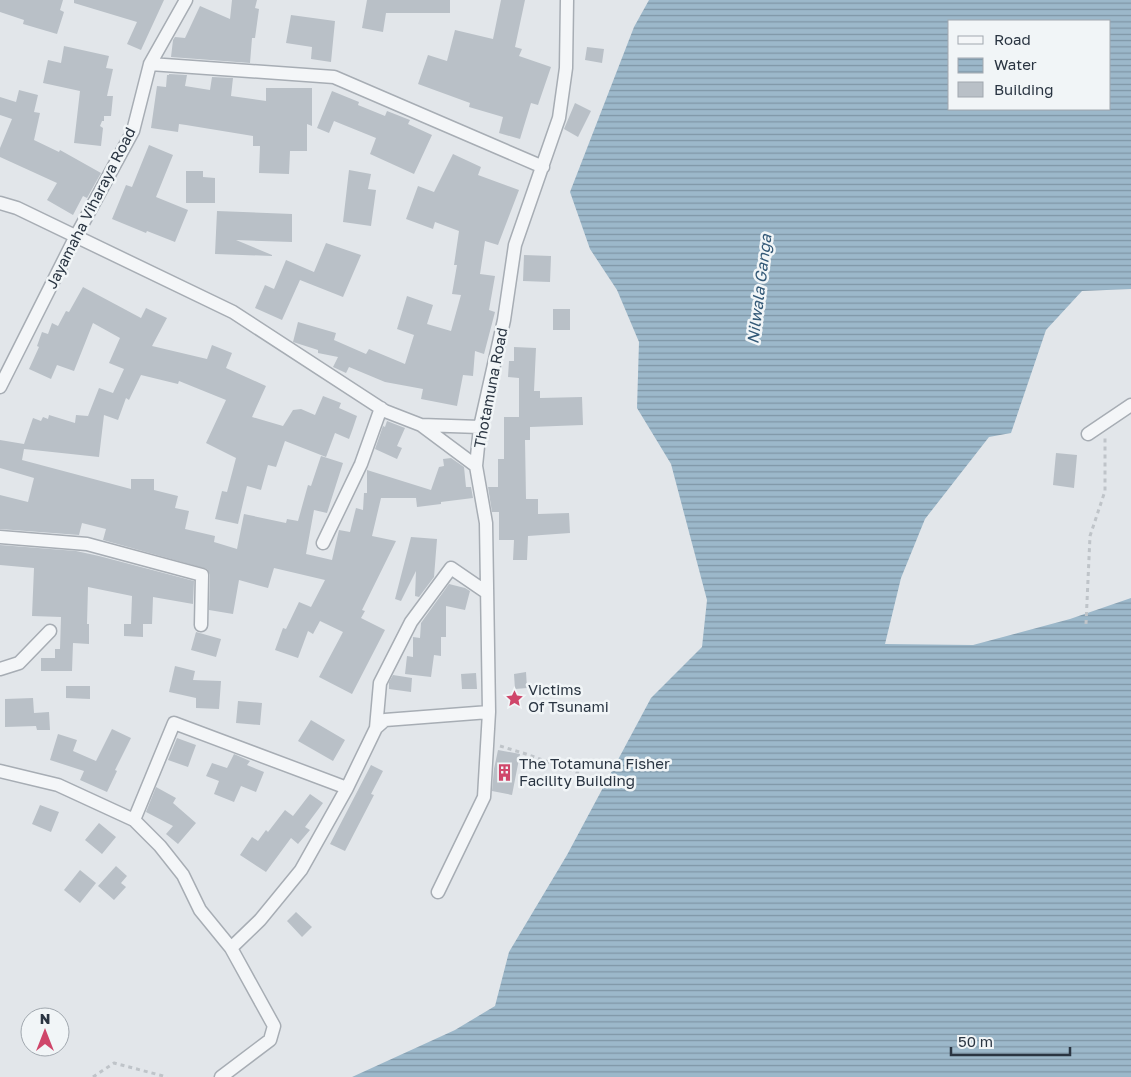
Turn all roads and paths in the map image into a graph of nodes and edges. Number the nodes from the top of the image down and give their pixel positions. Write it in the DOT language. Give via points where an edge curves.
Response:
graph roads {
  1 [pos="186,0"];
  2 [pos="567,0"];
  3 [pos="150,64"];
  4 [pos="543,167"];
  5 [pos="0,203"];
  6 [pos="76,236"];
  7 [pos="0,387"];
  8 [pos="1131,405"];
  9 [pos="381,408"];
  10 [pos="1105,422"];
  11 [pos="421,425"];
  12 [pos="480,427"];
  13 [pos="1088,434"];
  14 [pos="476,466"];
  15 [pos="0,537"];
  16 [pos="323,543"];
  17 [pos="486,592"];
  18 [pos="1086,624"];
  19 [pos="201,625"];
  20 [pos="50,631"];
  21 [pos="0,669"];
  22 [pos="489,712"];
  23 [pos="376,728"];
  24 [pos="487,743"];
  25 [pos="0,771"];
  26 [pos="579,774"];
  27 [pos="347,788"];
  28 [pos="134,820"];
  29 [pos="438,892"];
  30 [pos="231,948"];
  31 [pos="94,1077"];
  32 [pos="167,1077"];
  33 [pos="221,1077"];
  1 -- 3 [label="street, Jayamaha Viharaya Road"];
  2 -- 4 [label="street, Thotamuna Road" via="566,68 559,118"];
  3 -- 4 [label="street" via="334,77"];
  3 -- 6 [label="street, Jayamaha Viharaya Road" via="133,131"];
  4 -- 12 [label="street, Thotamuna Road" via="515,245 504,320"];
  5 -- 6 [label="street"];
  6 -- 7 [label="street, Jayamaha Viharaya Road"];
  6 -- 9 [label="street" via="233,312"];
  8 -- 10 [label="street"];
  9 -- 11 [label="street"];
  9 -- 16 [label="street" via="362,464"];
  10 -- 13 [label="street"];
  10 -- 18 [label="path" via="1105,491 1090,536"];
  11 -- 12 [label="street"];
  11 -- 14 [label="street"];
  12 -- 14 [label="street, Thotamuna Road"];
  14 -- 17 [label="street, Thotamuna Road" via="486,523"];
  15 -- 19 [label="street" via="86,544 202,576"];
  17 -- 22 [label="street, Thotamuna Road"];
  17 -- 23 [label="street" via="451,568 411,622 380,683"];
  20 -- 21 [label="street" via="19,663"];
  22 -- 23 [label="street" via="385,720"];
  22 -- 24 [label="street, Thotamuna Road"];
  23 -- 27 [label="street"];
  24 -- 26 [label="path"];
  24 -- 29 [label="street, Thotamuna Road" via="484,797"];
  25 -- 28 [label="street" via="58,785"];
  27 -- 28 [label="street" via="174,723"];
  27 -- 30 [label="street" via="301,870 260,920"];
  28 -- 30 [label="street" via="183,876 200,910"];
  30 -- 33 [label="street" via="274,1026 270,1040"];
  31 -- 32 [label="path" via="114,1063"];
}
